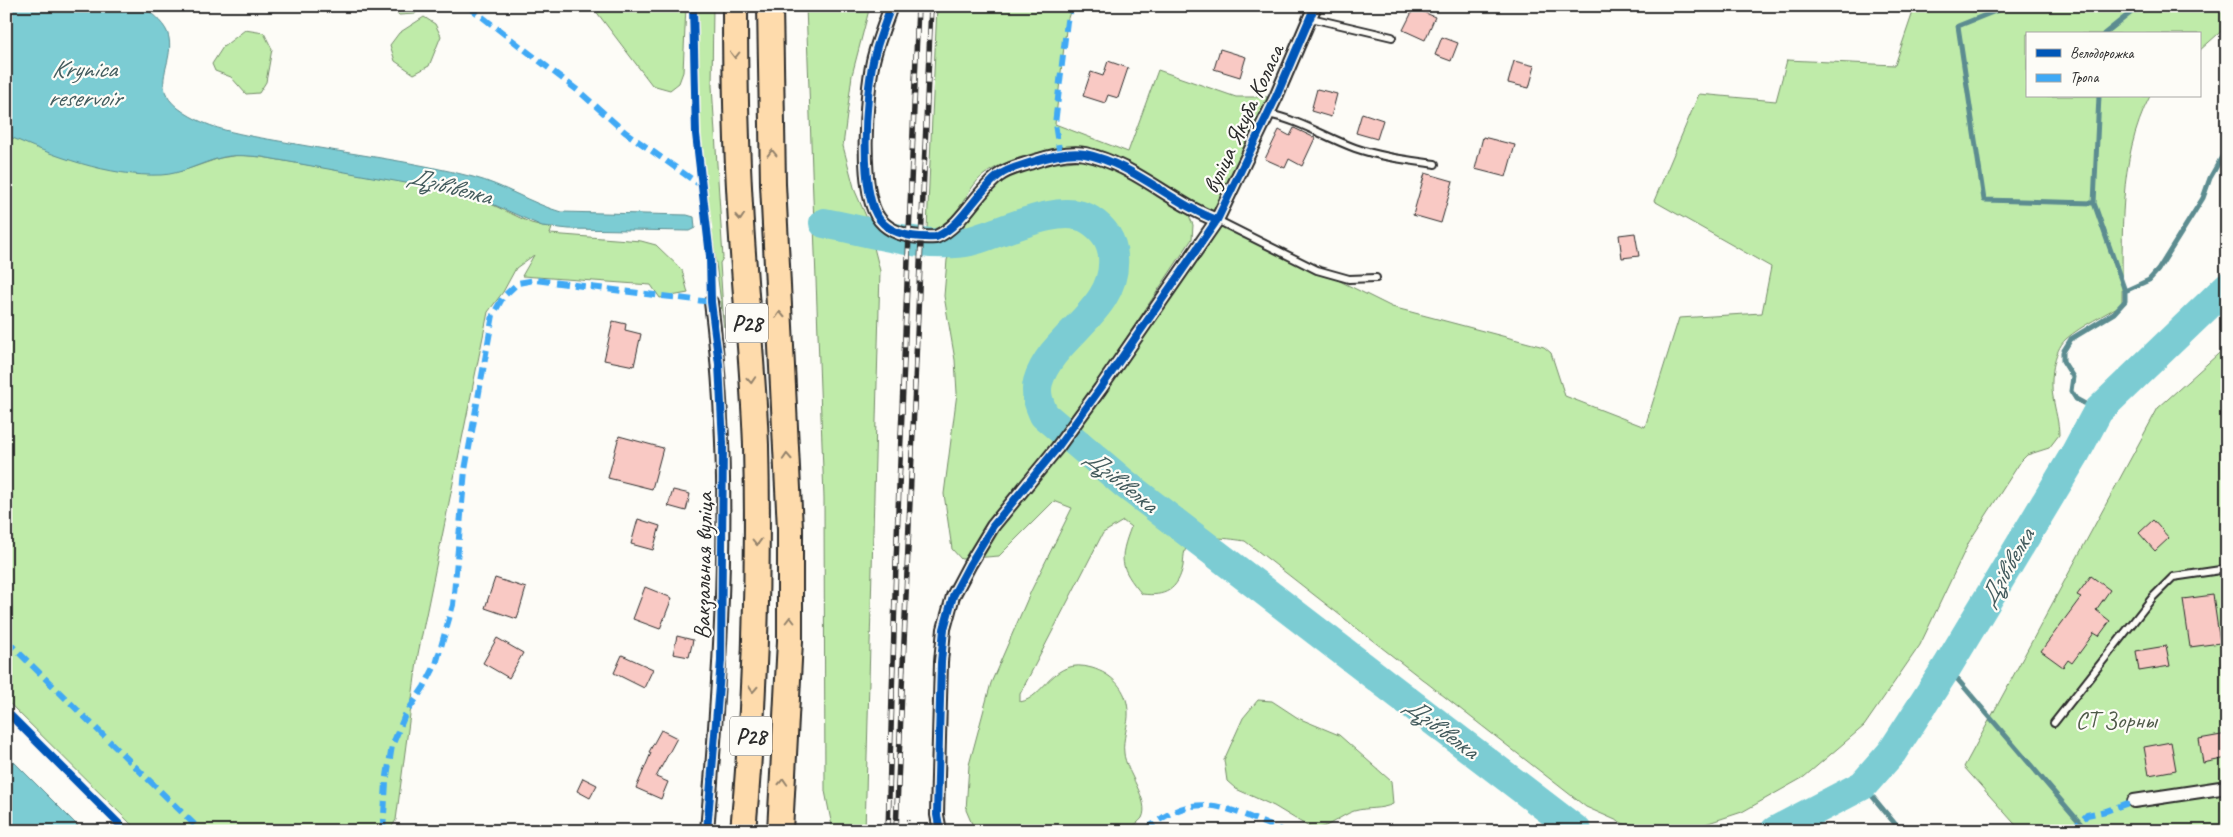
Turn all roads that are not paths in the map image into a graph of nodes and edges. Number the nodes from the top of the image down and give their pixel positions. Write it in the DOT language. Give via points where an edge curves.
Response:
graph roads {
  1 [pos="735,6"];
  2 [pos="770,6"];
  3 [pos="891,6"];
  4 [pos="1313,12"];
  5 [pos="1392,37"];
  6 [pos="1268,114"];
  7 [pos="1435,164"];
  8 [pos="1217,220"];
  9 [pos="1376,278"];
  10 [pos="711,302"];
  11 [pos="2227,569"];
  12 [pos="6,711"];
  13 [pos="2054,723"];
  14 [pos="2227,787"];
  15 [pos="2134,802"];
  16 [pos="126,831"];
  17 [pos="708,831"];
  18 [pos="743,831"];
  19 [pos="780,831"];
  20 [pos="940,831"];
  1 -- 18 [label="highway, Р28, one-way" via="740,205 756,443 756,641"];
  19 -- 2 [label="highway, Р28, one-way" via="790,640 790,529 773,184"];
  3 -- 8 [label="street" via="874,60 866,133 874,212 894,232 936,237 955,224 998,176 1010,169 1039,160 1084,154 1123,168 1200,214"];
  4 -- 5 [label="lane"];
  4 -- 6 [label="street, вуліца Якуба Коласа"];
  6 -- 7 [label="lane" via="1288,118 1354,148 1384,157"];
  6 -- 8 [label="street, вуліца Якуба Коласа"];
  8 -- 9 [label="lane" via="1317,270 1349,279"];
  8 -- 20 [label="street, вуліца Якуба Коласа" via="1079,417 993,526 953,596 944,629 941,662 937,815"];
  10 -- 17 [label="street, Вакзальная вуліца" via="719,364 723,443 721,661"];
  11 -- 13 [label="lane" via="2173,577 2153,597"];
  12 -- 16 [label="lane"];
  14 -- 15 [label="street"];
}
